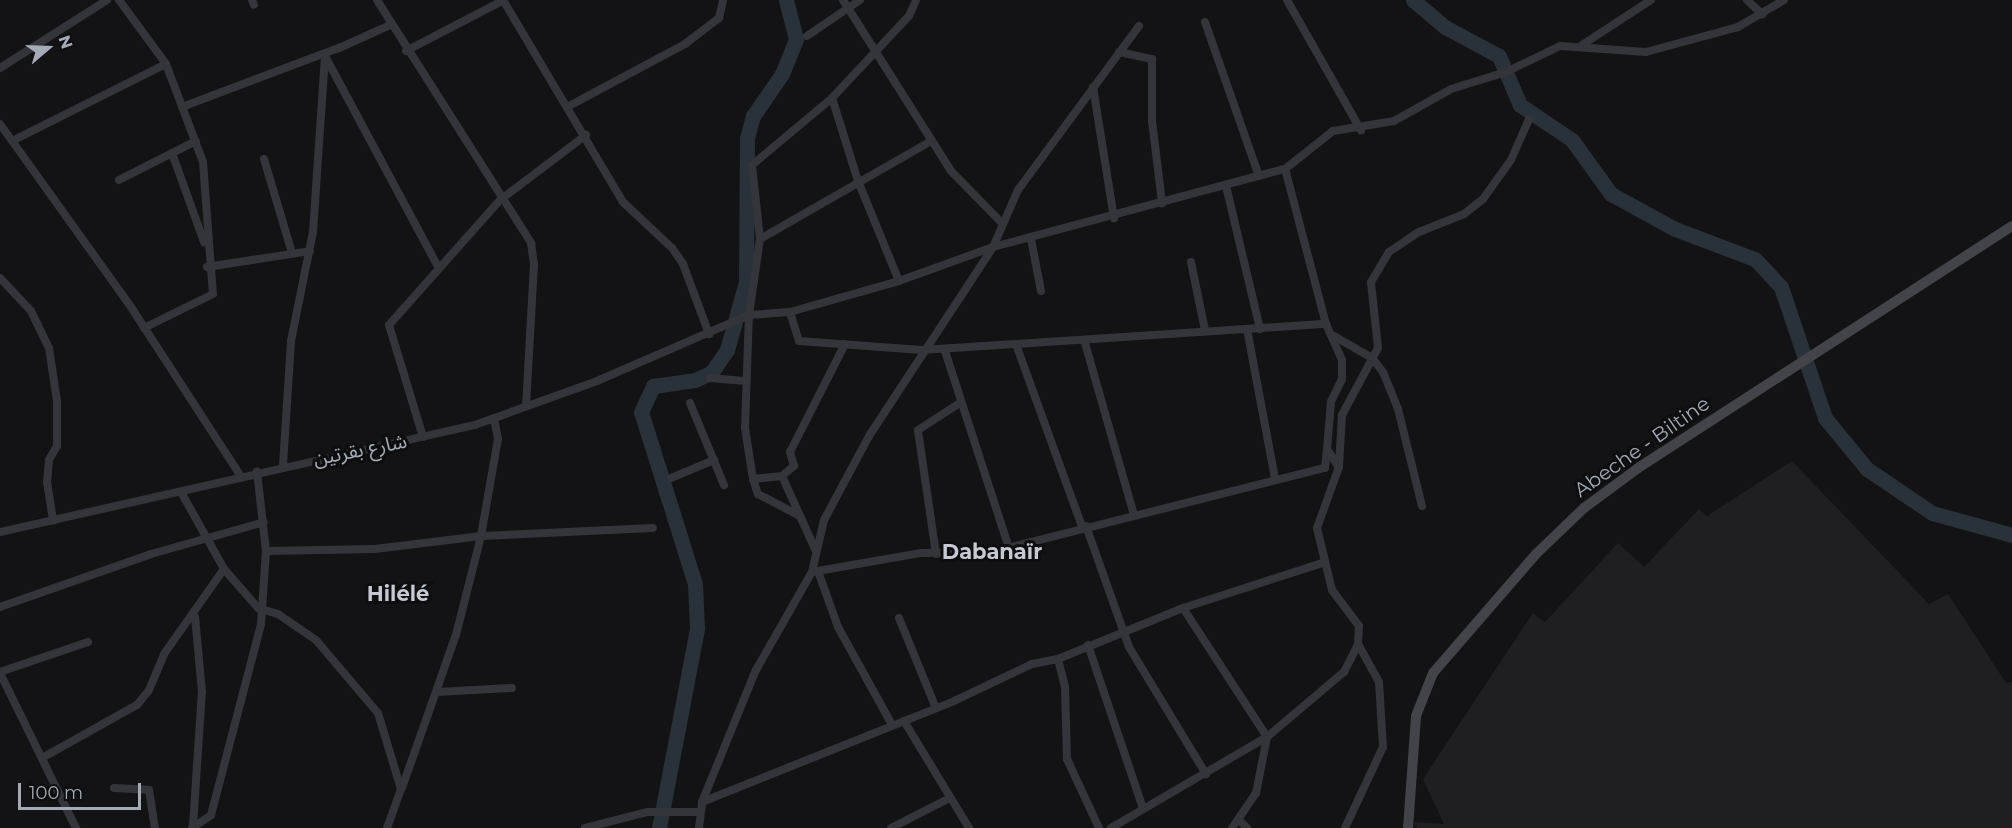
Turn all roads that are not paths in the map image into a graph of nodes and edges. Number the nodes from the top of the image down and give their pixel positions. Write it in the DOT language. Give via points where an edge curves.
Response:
graph roads {
  1 [pos="107,0"];
  2 [pos="119,0"];
  3 [pos="377,0"];
  4 [pos="503,0"];
  5 [pos="723,0"];
  6 [pos="843,0"];
  7 [pos="860,0"];
  8 [pos="916,0"];
  9 [pos="1287,0"];
  10 [pos="1651,0"];
  11 [pos="1747,0"];
  12 [pos="1784,0"];
  13 [pos="848,9"];
  14 [pos="1762,14"];
  15 [pos="1205,22"];
  16 [pos="390,25"];
  17 [pos="1139,26"];
  18 [pos="807,36"];
  19 [pos="1582,45"];
  20 [pos="341,47"];
  21 [pos="874,48"];
  22 [pos="406,51"];
  23 [pos="1119,52"];
  24 [pos="325,55"];
  25 [pos="166,64"];
  26 [pos="0,68"];
  27 [pos="1093,87"];
  28 [pos="832,98"];
  29 [pos="569,106"];
  30 [pos="182,107"];
  31 [pos="1529,119"];
  32 [pos="0,124"];
  33 [pos="1361,130"];
  34 [pos="586,135"];
  35 [pos="12,141"];
  36 [pos="196,141"];
  37 [pos="931,141"];
  38 [pos="172,153"];
  39 [pos="264,159"];
  40 [pos="1286,169"];
  41 [pos="1259,176"];
  42 [pos="119,180"];
  43 [pos="858,181"];
  44 [pos="1226,186"];
  45 [pos="500,200"];
  46 [pos="1162,203"];
  47 [pos="1114,218"];
  48 [pos="1000,222"];
  49 [pos="2012,226"];
  50 [pos="760,239"];
  51 [pos="1032,239"];
  52 [pos="993,248"];
  53 [pos="206,250"];
  54 [pos="310,251"];
  55 [pos="292,253"];
  56 [pos="1191,262"];
  57 [pos="437,266"];
  58 [pos="207,267"];
  59 [pos="0,278"];
  60 [pos="899,281"];
  61 [pos="1041,291"];
  62 [pos="790,312"];
  63 [pos="749,315"];
  64 [pos="1326,324"];
  65 [pos="144,328"];
  66 [pos="1247,328"];
  67 [pos="1260,329"];
  68 [pos="1205,330"];
  69 [pos="709,334"];
  70 [pos="1334,336"];
  71 [pos="1085,343"];
  72 [pos="845,344"];
  73 [pos="1017,348"];
  74 [pos="922,350"];
  75 [pos="945,351"];
  76 [pos="1372,358"];
  77 [pos="710,378"];
  78 [pos="746,381"];
  79 [pos="690,403"];
  80 [pos="960,403"];
  81 [pos="526,406"];
  82 [pos="494,418"];
  83 [pos="423,437"];
  84 [pos="1327,449"];
  85 [pos="714,460"];
  86 [pos="283,465"];
  87 [pos="1339,467"];
  88 [pos="256,472"];
  89 [pos="240,475"];
  90 [pos="782,476"];
  91 [pos="671,478"];
  92 [pos="1275,478"];
  93 [pos="753,479"];
  94 [pos="724,485"];
  95 [pos="181,492"];
  96 [pos="1422,506"];
  97 [pos="1134,515"];
  98 [pos="799,516"];
  99 [pos="53,521"];
  100 [pos="264,522"];
  101 [pos="1084,526"];
  102 [pos="653,528"];
  103 [pos="0,532"];
  104 [pos="481,537"];
  105 [pos="206,540"];
  106 [pos="1008,545"];
  107 [pos="815,549"];
  108 [pos="266,551"];
  109 [pos="936,554"];
  110 [pos="1322,562"];
  111 [pos="224,569"];
  112 [pos="815,572"];
  113 [pos="0,606"];
  114 [pos="1183,608"];
  115 [pos="263,609"];
  116 [pos="195,616"];
  117 [pos="899,618"];
  118 [pos="1123,631"];
  119 [pos="88,642"];
  120 [pos="1088,645"];
  121 [pos="1358,645"];
  122 [pos="1058,659"];
  123 [pos="0,672"];
  124 [pos="512,688"];
  125 [pos="437,692"];
  126 [pos="936,708"];
  127 [pos="903,721"];
  128 [pos="892,725"];
  129 [pos="1267,737"];
  130 [pos="42,758"];
  131 [pos="1206,774"];
  132 [pos="114,788"];
  133 [pos="401,789"];
  134 [pos="950,798"];
  135 [pos="702,802"];
  136 [pos="1143,808"];
  137 [pos="698,812"];
  138 [pos="1240,821"];
  139 [pos="192,827"];
  140 [pos="76,828"];
  141 [pos="155,828"];
  142 [pos="387,828"];
  143 [pos="585,828"];
  144 [pos="699,828"];
  145 [pos="891,828"];
  146 [pos="969,828"];
  147 [pos="1099,828"];
  148 [pos="1112,828"];
  149 [pos="1232,828"];
  150 [pos="1247,828"];
  151 [pos="1345,828"];
  152 [pos="1408,828"];
  1 -- 26 [label="street"];
  2 -- 25 [label="street"];
  3 -- 16 [label="street"];
  4 -- 22 [label="street"];
  4 -- 29 [label="street"];
  5 -- 29 [label="street" via="719,18 686,44"];
  6 -- 13 [label="street"];
  7 -- 13 [label="street"];
  8 -- 21 [label="street" via="909,16"];
  9 -- 33 [label="street"];
  10 -- 19 [label="street"];
  11 -- 14 [label="street"];
  12 -- 14 [label="street"];
  13 -- 18 [label="street"];
  13 -- 21 [label="street"];
  14 -- 19 [label="street" via="1694,42 1646,52 1610,52"];
  15 -- 41 [label="street"];
  16 -- 20 [label="street"];
  16 -- 22 [label="street"];
  17 -- 23 [label="street"];
  19 -- 33 [label="street" via="1551,49 1394,121"];
  20 -- 24 [label="street"];
  20 -- 30 [label="street"];
  21 -- 28 [label="street"];
  21 -- 37 [label="street"];
  22 -- 45 [label="street"];
  23 -- 27 [label="street"];
  23 -- 46 [label="street" via="1152,59 1152,121"];
  24 -- 54 [label="street"];
  24 -- 57 [label="street"];
  25 -- 30 [label="street"];
  25 -- 35 [label="street"];
  27 -- 47 [label="street"];
  27 -- 48 [label="street" via="1018,190"];
  28 -- 43 [label="street"];
  28 -- 50 [label="street" via="752,165"];
  29 -- 34 [label="street"];
  30 -- 36 [label="street"];
  31 -- 76 [label="street" via="1511,160 1483,199 1464,214 1419,232 1389,252 1371,282 1378,348"];
  32 -- 35 [label="street"];
  33 -- 40 [label="street" via="1333,131"];
  34 -- 45 [label="street"];
  34 -- 69 [label="street" via="623,202 672,248 682,264"];
  35 -- 65 [label="street"];
  36 -- 38 [label="street"];
  36 -- 53 [label="street" via="203,162"];
  37 -- 43 [label="street"];
  37 -- 48 [label="street" via="951,171"];
  38 -- 42 [label="street"];
  38 -- 53 [label="street"];
  39 -- 55 [label="street"];
  40 -- 41 [label="street"];
  40 -- 64 [label="street"];
  41 -- 44 [label="street"];
  43 -- 50 [label="street"];
  43 -- 60 [label="street"];
  44 -- 46 [label="street"];
  44 -- 67 [label="street"];
  45 -- 57 [label="street"];
  45 -- 81 [label="street" via="534,254"];
  46 -- 47 [label="street"];
  47 -- 51 [label="street"];
  48 -- 52 [label="street"];
  49 -- 152 [label="main road, Abeche - Biltine" via="1638,468 1584,508 1536,554 1433,673 1416,716"];
  50 -- 63 [label="street"];
  51 -- 52 [label="street"];
  51 -- 61 [label="street"];
  52 -- 60 [label="street"];
  52 -- 74 [label="street"];
  53 -- 58 [label="street"];
  54 -- 55 [label="street"];
  54 -- 86 [label="street" via="291,341"];
  55 -- 58 [label="street"];
  56 -- 68 [label="street"];
  57 -- 83 [label="street" via="389,325"];
  58 -- 65 [label="street" via="213,294"];
  59 -- 99 [label="street" via="31,311 49,348 57,401 57,446 49,460 47,482"];
  60 -- 62 [label="street"];
  62 -- 63 [label="street"];
  62 -- 72 [label="street" via="799,341"];
  63 -- 69 [label="street, شارع بقرتين"];
  63 -- 78 [label="street"];
  64 -- 67 [label="street"];
  64 -- 70 [label="street"];
  65 -- 89 [label="street"];
  66 -- 67 [label="street"];
  66 -- 68 [label="street"];
  66 -- 92 [label="street"];
  68 -- 71 [label="street"];
  69 -- 81 [label="street, شارع بقرتين"];
  70 -- 76 [label="street"];
  70 -- 84 [label="street" via="1342,379 1331,402"];
  71 -- 73 [label="street"];
  71 -- 97 [label="street"];
  72 -- 74 [label="street"];
  72 -- 90 [label="street" via="790,452 794,466"];
  73 -- 75 [label="street"];
  73 -- 101 [label="street"];
  74 -- 75 [label="street"];
  74 -- 107 [label="street" via="824,520"];
  75 -- 80 [label="street"];
  76 -- 87 [label="street" via="1342,415"];
  76 -- 96 [label="street" via="1398,409"];
  77 -- 78 [label="street"];
  78 -- 93 [label="street" via="745,428"];
  79 -- 85 [label="street"];
  80 -- 106 [label="street"];
  80 -- 109 [label="street" via="918,430"];
  81 -- 82 [label="street, شارع بقرتين"];
  82 -- 83 [label="street, شارع بقرتين"];
  82 -- 104 [label="street" via="498,438"];
  83 -- 86 [label="street, شارع بقرتين"];
  84 -- 87 [label="street"];
  84 -- 92 [label="street" via="1325,468"];
  85 -- 91 [label="street"];
  85 -- 94 [label="street"];
  86 -- 88 [label="street, شارع بقرتين"];
  87 -- 110 [label="street" via="1317,528"];
  88 -- 89 [label="street, شارع بقرتين"];
  88 -- 100 [label="street"];
  89 -- 95 [label="street, شارع بقرتين"];
  90 -- 93 [label="street"];
  90 -- 98 [label="street"];
  92 -- 97 [label="street"];
  93 -- 98 [label="street" via="758,494"];
  95 -- 99 [label="street, شارع بقرتين"];
  95 -- 105 [label="street"];
  97 -- 101 [label="street"];
  98 -- 107 [label="street"];
  99 -- 103 [label="street, شارع بقرتين"];
  100 -- 105 [label="street"];
  100 -- 108 [label="street"];
  101 -- 106 [label="street"];
  101 -- 118 [label="street"];
  102 -- 104 [label="street"];
  104 -- 108 [label="street" via="375,549"];
  104 -- 125 [label="street"];
  105 -- 111 [label="street"];
  105 -- 113 [label="street" via="151,554"];
  106 -- 109 [label="street" via="992,552"];
  107 -- 112 [label="street"];
  108 -- 115 [label="street"];
  109 -- 112 [label="street"];
  110 -- 114 [label="street"];
  110 -- 121 [label="street" via="1332,590 1359,626"];
  111 -- 115 [label="street"];
  111 -- 116 [label="street"];
  112 -- 128 [label="street" via="838,627"];
  112 -- 135 [label="street" via="756,670"];
  114 -- 118 [label="street"];
  114 -- 129 [label="street"];
  115 -- 133 [label="street" via="316,640 362,690 387,737"];
  115 -- 139 [label="street" via="211,815"];
  116 -- 130 [label="street" via="164,654 149,690 137,705"];
  116 -- 139 [label="street" via="202,692"];
  117 -- 126 [label="street"];
  118 -- 120 [label="street"];
  118 -- 131 [label="street"];
  119 -- 123 [label="street"];
  120 -- 122 [label="street"];
  120 -- 136 [label="street"];
  121 -- 129 [label="street" via="1331,686"];
  121 -- 151 [label="street" via="1378,682 1383,747"];
  122 -- 126 [label="street" via="1000,677"];
  122 -- 147 [label="street" via="1065,687 1067,759"];
  123 -- 130 [label="street"];
  124 -- 125 [label="street"];
  125 -- 133 [label="street"];
  126 -- 127 [label="street"];
  127 -- 128 [label="street"];
  127 -- 134 [label="street"];
  128 -- 135 [label="street"];
  129 -- 131 [label="street"];
  129 -- 138 [label="street" via="1256,794"];
  130 -- 140 [label="street"];
  131 -- 136 [label="street"];
  132 -- 141 [label="street" via="149,790"];
  133 -- 142 [label="street"];
  134 -- 145 [label="street"];
  134 -- 146 [label="street"];
  135 -- 137 [label="street"];
  136 -- 148 [label="street"];
  137 -- 143 [label="street" via="648,812"];
  137 -- 144 [label="street"];
  138 -- 149 [label="street"];
  138 -- 150 [label="street"];
}
